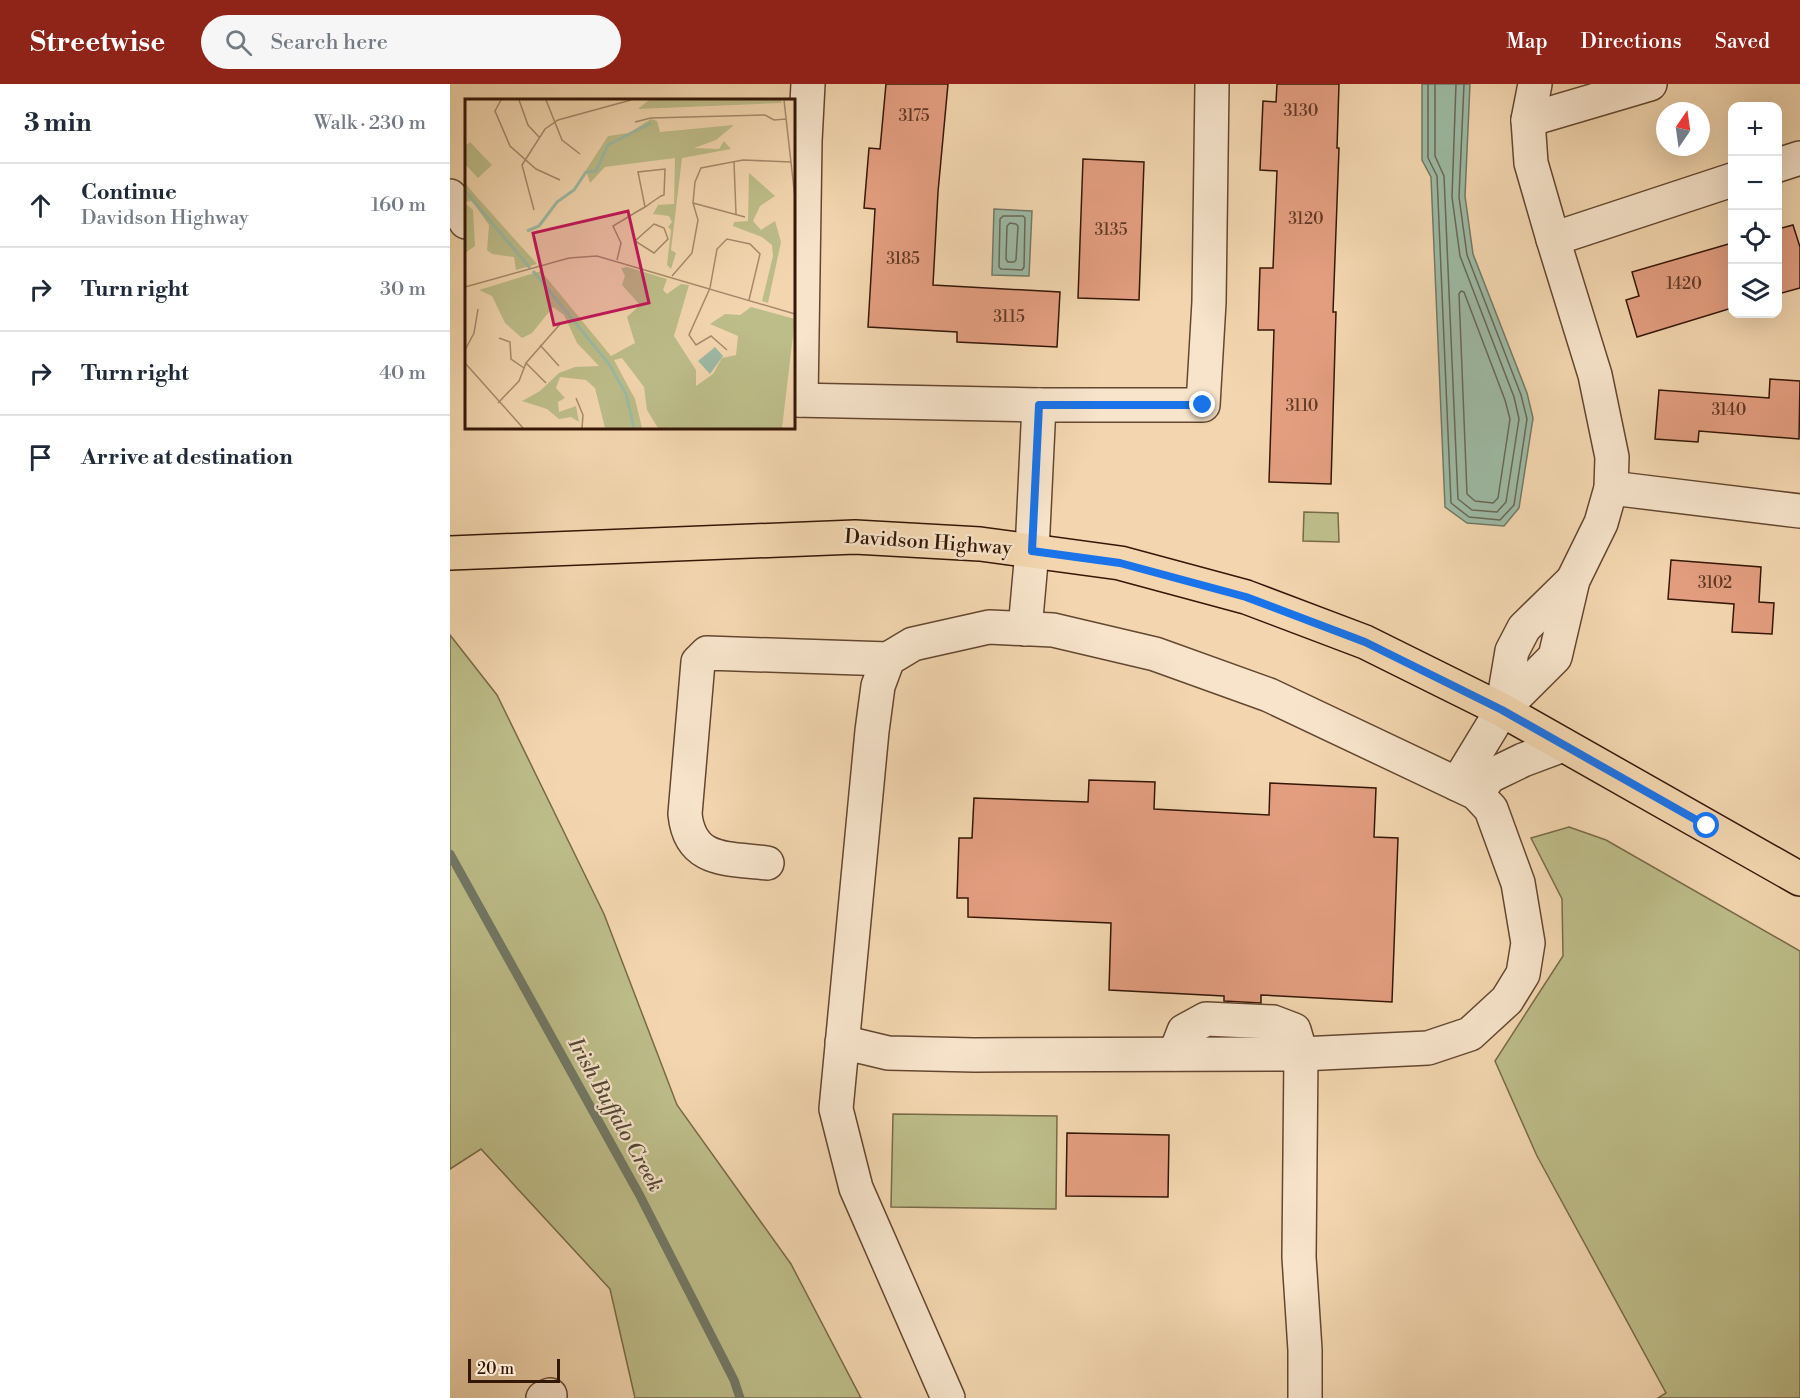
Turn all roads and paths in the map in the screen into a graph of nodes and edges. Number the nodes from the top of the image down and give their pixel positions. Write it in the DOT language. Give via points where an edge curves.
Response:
graph roads {
  1 [pos="808,84"];
  2 [pos="1212,84"];
  3 [pos="1535,84"];
  4 [pos="1650,84"];
  5 [pos="1528,120"];
  6 [pos="1800,158"];
  7 [pos="1782,164"];
  8 [pos="1728,181"];
  9 [pos="450,196"];
  10 [pos="465,220"];
  11 [pos="1553,239"];
  12 [pos="797,400"];
  13 [pos="1039,405"];
  14 [pos="1611,488"];
  15 [pos="1800,511"];
  16 [pos="1032,551"];
  17 [pos="450,554"];
  18 [pos="1025,629"];
  19 [pos="888,659"];
  20 [pos="1502,710"];
  21 [pos="1563,745"];
  22 [pos="1467,788"];
  23 [pos="767,863"];
  24 [pos="1800,879"];
  25 [pos="842,1042"];
  26 [pos="1301,1054"];
  27 [pos="948,1398"];
  28 [pos="1305,1398"];
  1 -- 12 [label="street"];
  2 -- 13 [label="street" via="1209,302 1203,405"];
  3 -- 5 [label="street"];
  4 -- 5 [label="street"];
  5 -- 11 [label="street" via="1531,163"];
  6 -- 7 [label="street"];
  8 -- 11 [label="street"];
  9 -- 10 [label="street"];
  11 -- 14 [label="street" via="1595,375 1612,457"];
  12 -- 13 [label="street"];
  13 -- 16 [label="street"];
  14 -- 15 [label="street"];
  14 -- 20 [label="street" via="1601,523 1573,580 1555,657"];
  16 -- 17 [label="main road, Davidson Highway" via="855,537"];
  16 -- 18 [label="street"];
  16 -- 20 [label="main road, Davidson Highway" via="1120,563 1246,597 1365,642"];
  18 -- 19 [label="street" via="989,627 913,644"];
  18 -- 22 [label="street" via="1053,630 1155,654 1269,695"];
  19 -- 23 [label="street" via="707,653 698,662 686,827 700,849 717,857"];
  19 -- 25 [label="street" via="878,686 873,720"];
  20 -- 21 [label="main road, Davidson Highway"];
  20 -- 22 [label="street"];
  21 -- 22 [label="street"];
  21 -- 24 [label="main road, Davidson Highway"];
  22 -- 26 [label="street" via="1491,809 1518,883 1528,943 1523,974 1507,1000 1470,1034 1428,1048"];
  25 -- 26 [label="street" via="888,1053"];
  25 -- 27 [label="street" via="836,1109 856,1188"];
  26 -- 28 [label="street" via="1299,1257"];
}
